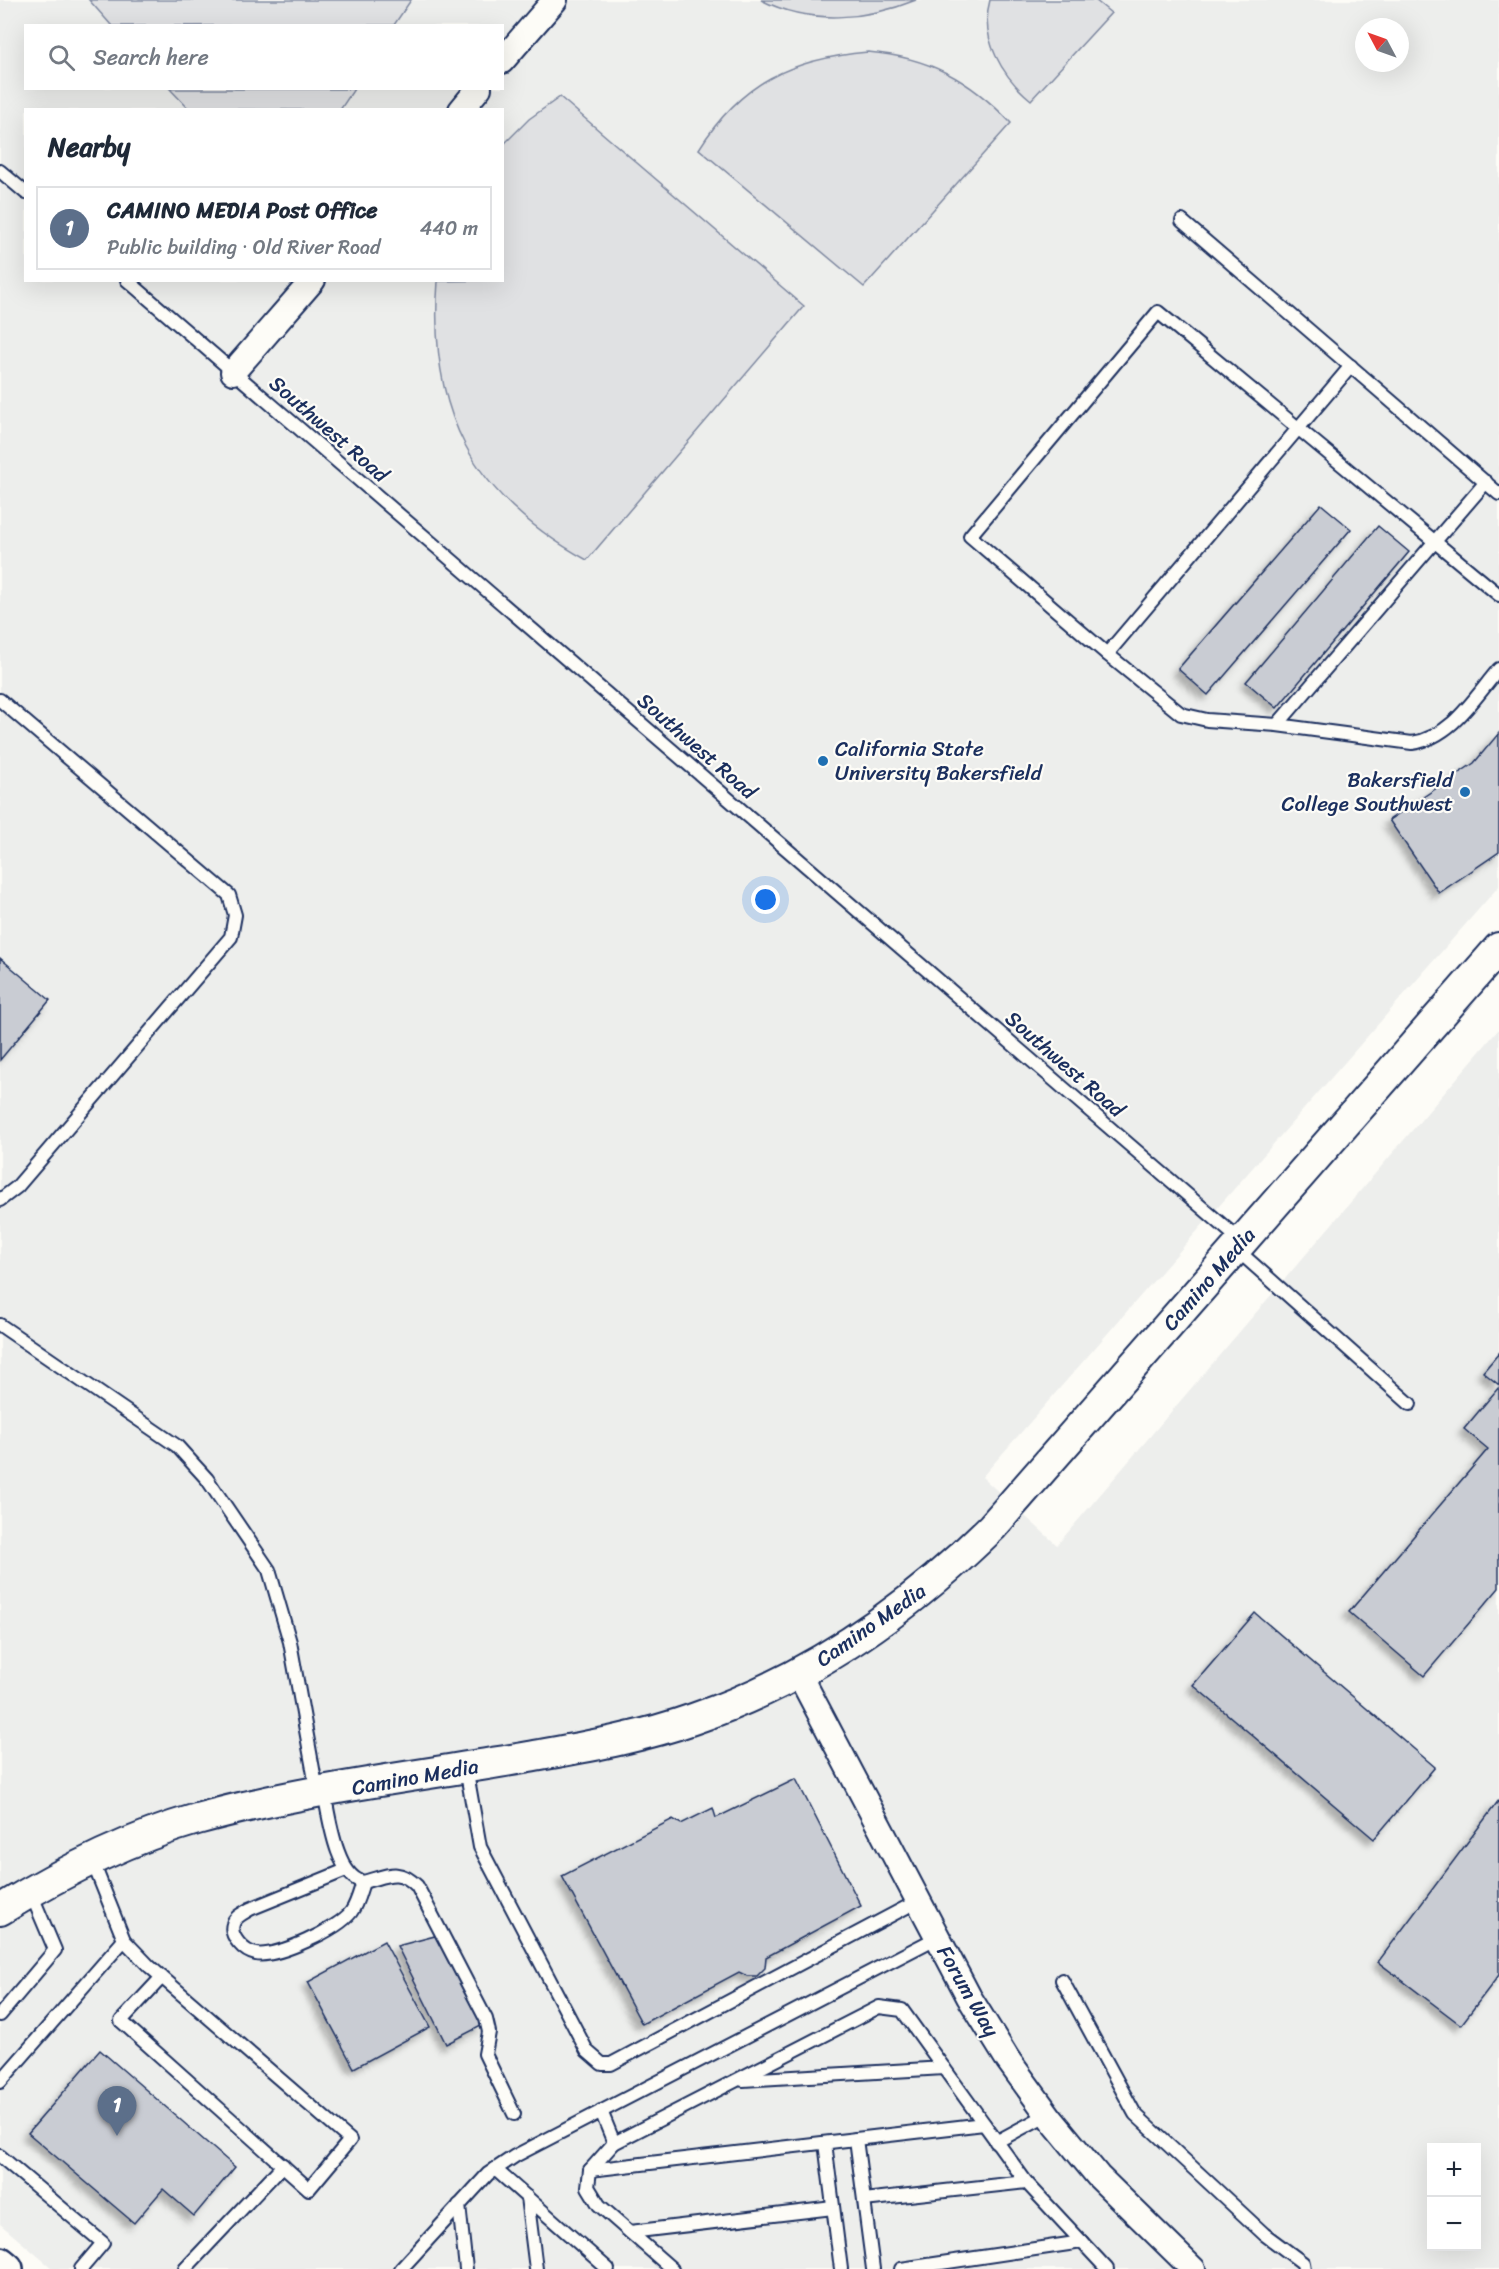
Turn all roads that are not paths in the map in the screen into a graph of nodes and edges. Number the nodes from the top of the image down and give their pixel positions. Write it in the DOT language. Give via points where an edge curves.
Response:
graph roads {
  1 [pos="555,0"];
  2 [pos="504,59"];
  3 [pos="477,90"];
  4 [pos="463,108"];
  5 [pos="0,171"];
  6 [pos="24,191"];
  7 [pos="1182,221"];
  8 [pos="129,282"];
  9 [pos="311,282"];
  10 [pos="1351,366"];
  11 [pos="233,372"];
  12 [pos="1298,428"];
  13 [pos="1486,482"];
  14 [pos="1499,494"];
  15 [pos="1435,541"];
  16 [pos="1499,595"];
  17 [pos="1107,654"];
  18 [pos="1499,669"];
  19 [pos="0,700"];
  20 [pos="1277,725"];
  21 [pos="1499,948"];
  22 [pos="0,1200"];
  23 [pos="1239,1246"];
  24 [pos="0,1325"];
  25 [pos="1410,1404"];
  26 [pos="799,1674"];
  27 [pos="466,1768"];
  28 [pos="321,1793"];
  29 [pos="91,1859"];
  30 [pos="346,1870"];
  31 [pos="363,1882"];
  32 [pos="30,1892"];
  33 [pos="918,1901"];
  34 [pos="0,1910"];
  35 [pos="938,1937"];
  36 [pos="124,1940"];
  37 [pos="162,1977"];
  38 [pos="1062,1980"];
  39 [pos="0,2015"];
  40 [pos="944,2068"];
  41 [pos="739,2080"];
  42 [pos="0,2082"];
  43 [pos="601,2111"];
  44 [pos="514,2114"];
  45 [pos="1048,2114"];
  46 [pos="984,2124"];
  47 [pos="856,2139"];
  48 [pos="996,2142"];
  49 [pos="614,2143"];
  50 [pos="825,2143"];
  51 [pos="0,2156"];
  52 [pos="283,2165"];
  53 [pos="495,2169"];
  54 [pos="590,2170"];
  55 [pos="1026,2182"];
  56 [pos="527,2197"];
  57 [pos="864,2200"];
  58 [pos="459,2205"];
  59 [pos="833,2208"];
  60 [pos="630,2232"];
  61 [pos="1082,2242"];
  62 [pos="0,2264"];
  63 [pos="1182,2265"];
  64 [pos="604,2267"];
  65 [pos="6,2269"];
  66 [pos="81,2269"];
  67 [pos="185,2269"];
  68 [pos="401,2269"];
  69 [pos="466,2269"];
  70 [pos="536,2269"];
  71 [pos="672,2269"];
  72 [pos="841,2269"];
  73 [pos="873,2269"];
  74 [pos="901,2269"];
  75 [pos="1107,2269"];
  76 [pos="1304,2269"];
  1 -- 2 [label="street"];
  3 -- 4 [label="street"];
  5 -- 6 [label="lane"];
  7 -- 10 [label="lane"];
  8 -- 11 [label="lane, Southwest Road"];
  9 -- 11 [label="street"];
  10 -- 12 [label="lane"];
  10 -- 13 [label="lane"];
  11 -- 23 [label="lane, Southwest Road"];
  12 -- 15 [label="lane"];
  12 -- 17 [label="lane"];
  12 -- 17 [label="lane" via="1158,312 970,536"];
  13 -- 14 [label="lane"];
  13 -- 15 [label="lane"];
  15 -- 16 [label="lane"];
  15 -- 20 [label="lane"];
  17 -- 20 [label="lane" via="1181,714 1207,720"];
  18 -- 20 [label="lane" via="1443,732 1427,741 1413,743"];
  19 -- 22 [label="lane" via="229,895 235,915 231,937 199,976 17,1187"];
  21 -- 23 [label="street, Camino Media"];
  23 -- 25 [label="lane, Southwest Road"];
  23 -- 26 [label="street, Camino Media" via="956,1563 854,1642"];
  24 -- 28 [label="lane" via="177,1446 207,1479 268,1570 290,1642"];
  26 -- 27 [label="street, Camino Media" via="740,1702 630,1738"];
  26 -- 33 [label="street, Forum Way"];
  27 -- 28 [label="street, Camino Media"];
  27 -- 33 [label="lane" via="480,1847 587,2051 602,2064 621,2058"];
  28 -- 29 [label="street, Camino Media" via="196,1819"];
  28 -- 30 [label="lane"];
  29 -- 32 [label="street, Camino Media"];
  29 -- 36 [label="lane"];
  30 -- 31 [label="lane"];
  30 -- 31 [label="lane" via="250,1909 236,1918 233,1934 256,1954 314,1937 350,1914"];
  31 -- 44 [label="lane" via="397,1873 417,1886 486,2019 489,2032 485,2054"];
  32 -- 34 [label="street, Camino Media"];
  32 -- 39 [label="lane" via="55,1950"];
  33 -- 35 [label="street, Forum Way"];
  35 -- 43 [label="lane"];
  35 -- 45 [label="street, Forum Way" via="969,1997"];
  36 -- 37 [label="lane"];
  36 -- 42 [label="lane"];
  37 -- 52 [label="lane" via="121,2021"];
  37 -- 52 [label="lane" via="350,2140 309,2189"];
  38 -- 76 [label="lane" via="1135,2114 1264,2234 1303,2262"];
  40 -- 41 [label="lane"];
  40 -- 41 [label="lane" via="902,2010 879,2007"];
  40 -- 46 [label="lane"];
  41 -- 49 [label="lane"];
  43 -- 49 [label="lane"];
  43 -- 53 [label="lane"];
  45 -- 48 [label="lane"];
  45 -- 63 [label="street, Forum Way" via="1098,2176"];
  46 -- 47 [label="lane"];
  46 -- 48 [label="lane"];
  47 -- 50 [label="lane"];
  47 -- 57 [label="lane"];
  48 -- 55 [label="lane"];
  49 -- 54 [label="lane"];
  50 -- 54 [label="lane"];
  50 -- 59 [label="lane"];
  51 -- 66 [label="lane" via="103,2243"];
  52 -- 67 [label="lane"];
  53 -- 56 [label="lane"];
  53 -- 58 [label="lane"];
  54 -- 60 [label="lane" via="588,2187 599,2205"];
  55 -- 57 [label="lane"];
  55 -- 61 [label="lane"];
  56 -- 64 [label="lane"];
  56 -- 70 [label="lane"];
  57 -- 73 [label="lane"];
  58 -- 68 [label="lane"];
  58 -- 69 [label="lane"];
  59 -- 60 [label="lane"];
  59 -- 72 [label="lane"];
  60 -- 71 [label="lane"];
  61 -- 74 [label="lane"];
  61 -- 75 [label="lane"];
  62 -- 65 [label="main road"];
}
